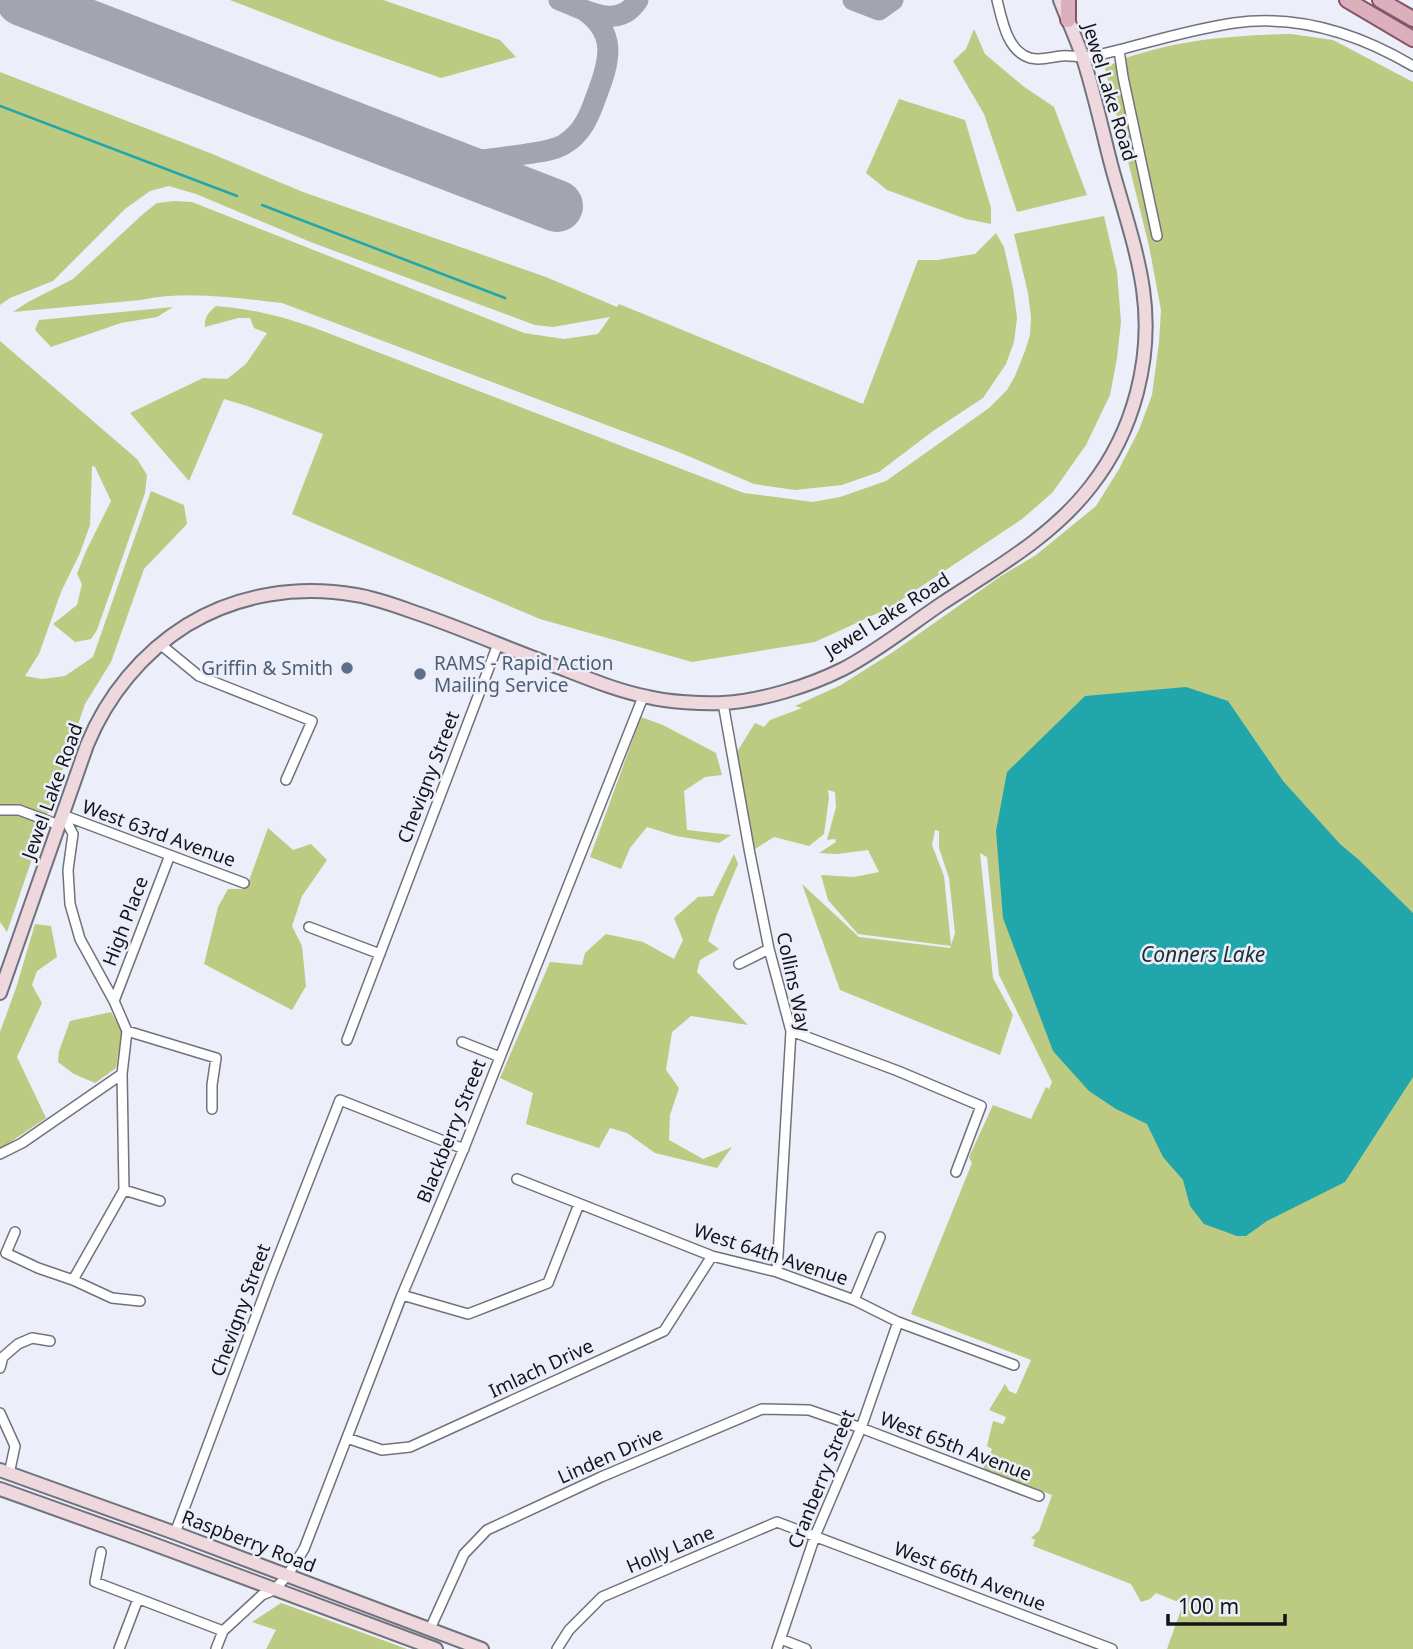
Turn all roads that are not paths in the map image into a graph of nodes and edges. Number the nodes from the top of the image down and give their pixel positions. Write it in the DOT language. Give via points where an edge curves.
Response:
graph roads {
  1 [pos="997,0"];
  2 [pos="1060,0"];
  3 [pos="1068,0"];
  4 [pos="1347,0"];
  5 [pos="1380,0"];
  6 [pos="1413,19"];
  7 [pos="1068,20"];
  8 [pos="1413,39"];
  9 [pos="1119,50"];
  10 [pos="1082,57"];
  11 [pos="1413,66"];
  12 [pos="1157,236"];
  13 [pos="160,644"];
  14 [pos="498,644"];
  15 [pos="643,696"];
  16 [pos="723,703"];
  17 [pos="286,780"];
  18 [pos="0,810"];
  19 [pos="61,820"];
  20 [pos="170,855"];
  21 [pos="244,883"];
  22 [pos="309,927"];
  23 [pos="769,949"];
  24 [pos="380,954"];
  25 [pos="739,964"];
  26 [pos="0,993"];
  27 [pos="114,1000"];
  28 [pos="127,1031"];
  29 [pos="791,1031"];
  30 [pos="347,1040"];
  31 [pos="462,1042"];
  32 [pos="500,1057"];
  33 [pos="122,1074"];
  34 [pos="212,1109"];
  35 [pos="464,1149"];
  36 [pos="0,1154"];
  37 [pos="956,1172"];
  38 [pos="517,1179"];
  39 [pos="124,1190"];
  40 [pos="160,1201"];
  41 [pos="579,1204"];
  42 [pos="15,1232"];
  43 [pos="880,1237"];
  44 [pos="712,1255"];
  45 [pos="777,1272"];
  46 [pos="73,1280"];
  47 [pos="402,1294"];
  48 [pos="854,1300"];
  49 [pos="140,1301"];
  50 [pos="898,1322"];
  51 [pos="50,1341"];
  52 [pos="1014,1365"];
  53 [pos="0,1368"];
  54 [pos="0,1413"];
  55 [pos="861,1428"];
  56 [pos="347,1438"];
  57 [pos="5,1472"];
  58 [pos="1,1493"];
  59 [pos="1039,1496"];
  60 [pos="175,1533"];
  61 [pos="815,1536"];
  62 [pos="101,1552"];
  63 [pos="287,1576"];
  64 [pos="274,1590"];
  65 [pos="138,1599"];
  66 [pos="430,1629"];
  67 [pos="223,1630"];
  68 [pos="781,1639"];
  69 [pos="119,1649"];
  70 [pos="215,1649"];
  71 [pos="436,1649"];
  72 [pos="482,1649"];
  73 [pos="557,1649"];
  74 [pos="777,1649"];
  75 [pos="806,1649"];
  76 [pos="1112,1649"];
  1 -- 10 [label="street" via="1008,37 1021,53 1043,60"];
  2 -- 7 [label="main road, Jewel Lake Road"];
  3 -- 7 [label="main road"];
  4 -- 8 [label="main road"];
  5 -- 6 [label="main road"];
  7 -- 10 [label="main road, Jewel Lake Road"];
  9 -- 10 [label="street"];
  9 -- 11 [label="street" via="1235,23 1275,21 1335,30"];
  9 -- 12 [label="street"];
  10 -- 16 [label="main road, Jewel Lake Road" via="1138,263 1146,313 1136,398 1120,442 1090,487 1040,538 873,650 802,685"];
  13 -- 14 [label="main road, Jewel Lake Road" via="225,606 305,591 383,601"];
  13 -- 17 [label="street" via="199,676 312,722"];
  13 -- 19 [label="main road, Jewel Lake Road" via="106,708 90,738"];
  14 -- 15 [label="main road, Jewel Lake Road"];
  14 -- 24 [label="street, Chevigny Street"];
  15 -- 16 [label="main road, Jewel Lake Road"];
  15 -- 32 [label="street, Blackberry Street"];
  16 -- 23 [label="street, Collins Way"];
  18 -- 19 [label="street, West 63rd Avenue"];
  19 -- 20 [label="street, West 63rd Avenue"];
  19 -- 26 [label="main road, Jewel Lake Road"];
  19 -- 27 [label="street" via="73,834 68,870 80,939"];
  20 -- 21 [label="street, West 63rd Avenue"];
  20 -- 27 [label="street, High Place"];
  22 -- 24 [label="street"];
  23 -- 25 [label="street"];
  23 -- 29 [label="street, Collins Way"];
  24 -- 30 [label="street, Chevigny Street"];
  27 -- 28 [label="street"];
  28 -- 33 [label="street"];
  28 -- 34 [label="street" via="216,1058"];
  29 -- 37 [label="street" via="981,1106"];
  29 -- 45 [label="street, Collins Way"];
  31 -- 32 [label="street"];
  32 -- 35 [label="street, Blackberry Street"];
  33 -- 36 [label="street"];
  33 -- 39 [label="street"];
  35 -- 47 [label="street, Blackberry Street"];
  35 -- 60 [label="street, Chevigny Street" via="340,1101"];
  38 -- 41 [label="street, West 64th Avenue"];
  39 -- 40 [label="street"];
  39 -- 46 [label="street"];
  41 -- 44 [label="street, West 64th Avenue"];
  41 -- 47 [label="street" via="548,1283 468,1314"];
  42 -- 46 [label="street" via="6,1254"];
  43 -- 48 [label="street"];
  44 -- 45 [label="street, West 64th Avenue"];
  44 -- 56 [label="street, Imlach Drive" via="664,1331 410,1447 382,1450"];
  45 -- 48 [label="street, West 64th Avenue"];
  46 -- 49 [label="street" via="112,1298"];
  47 -- 56 [label="street, Blackberry Street"];
  48 -- 50 [label="street, West 64th Avenue"];
  50 -- 52 [label="street, West 64th Avenue"];
  50 -- 55 [label="street, Cranberry Street"];
  51 -- 53 [label="street" via="32,1338 18,1344 3,1357"];
  54 -- 57 [label="street" via="15,1446"];
  55 -- 59 [label="street, West 65th Avenue"];
  55 -- 61 [label="street, Cranberry Street"];
  55 -- 66 [label="street, Linden Drive" via="809,1410 762,1409 512,1518 487,1530 464,1554"];
  56 -- 63 [label="street, Blackberry Street" via="304,1549"];
  57 -- 60 [label="main road, Raspberry Road"];
  58 -- 64 [label="main road, Raspberry Road"];
  60 -- 63 [label="main road, Raspberry Road"];
  61 -- 68 [label="street, Cranberry Street"];
  61 -- 73 [label="street, Holly Lane" via="777,1522 602,1597"];
  61 -- 76 [label="street, West 66th Avenue"];
  62 -- 65 [label="street" via="95,1582"];
  63 -- 64 [label="street, Blackberry Street"];
  63 -- 66 [label="main road, Raspberry Road"];
  64 -- 67 [label="street, Blackberry Street"];
  64 -- 71 [label="main road, Raspberry Road"];
  65 -- 67 [label="street"];
  65 -- 69 [label="street"];
  66 -- 72 [label="main road, Raspberry Road"];
  67 -- 70 [label="street"];
  68 -- 74 [label="street, Cranberry Street"];
  68 -- 75 [label="street"];
}
